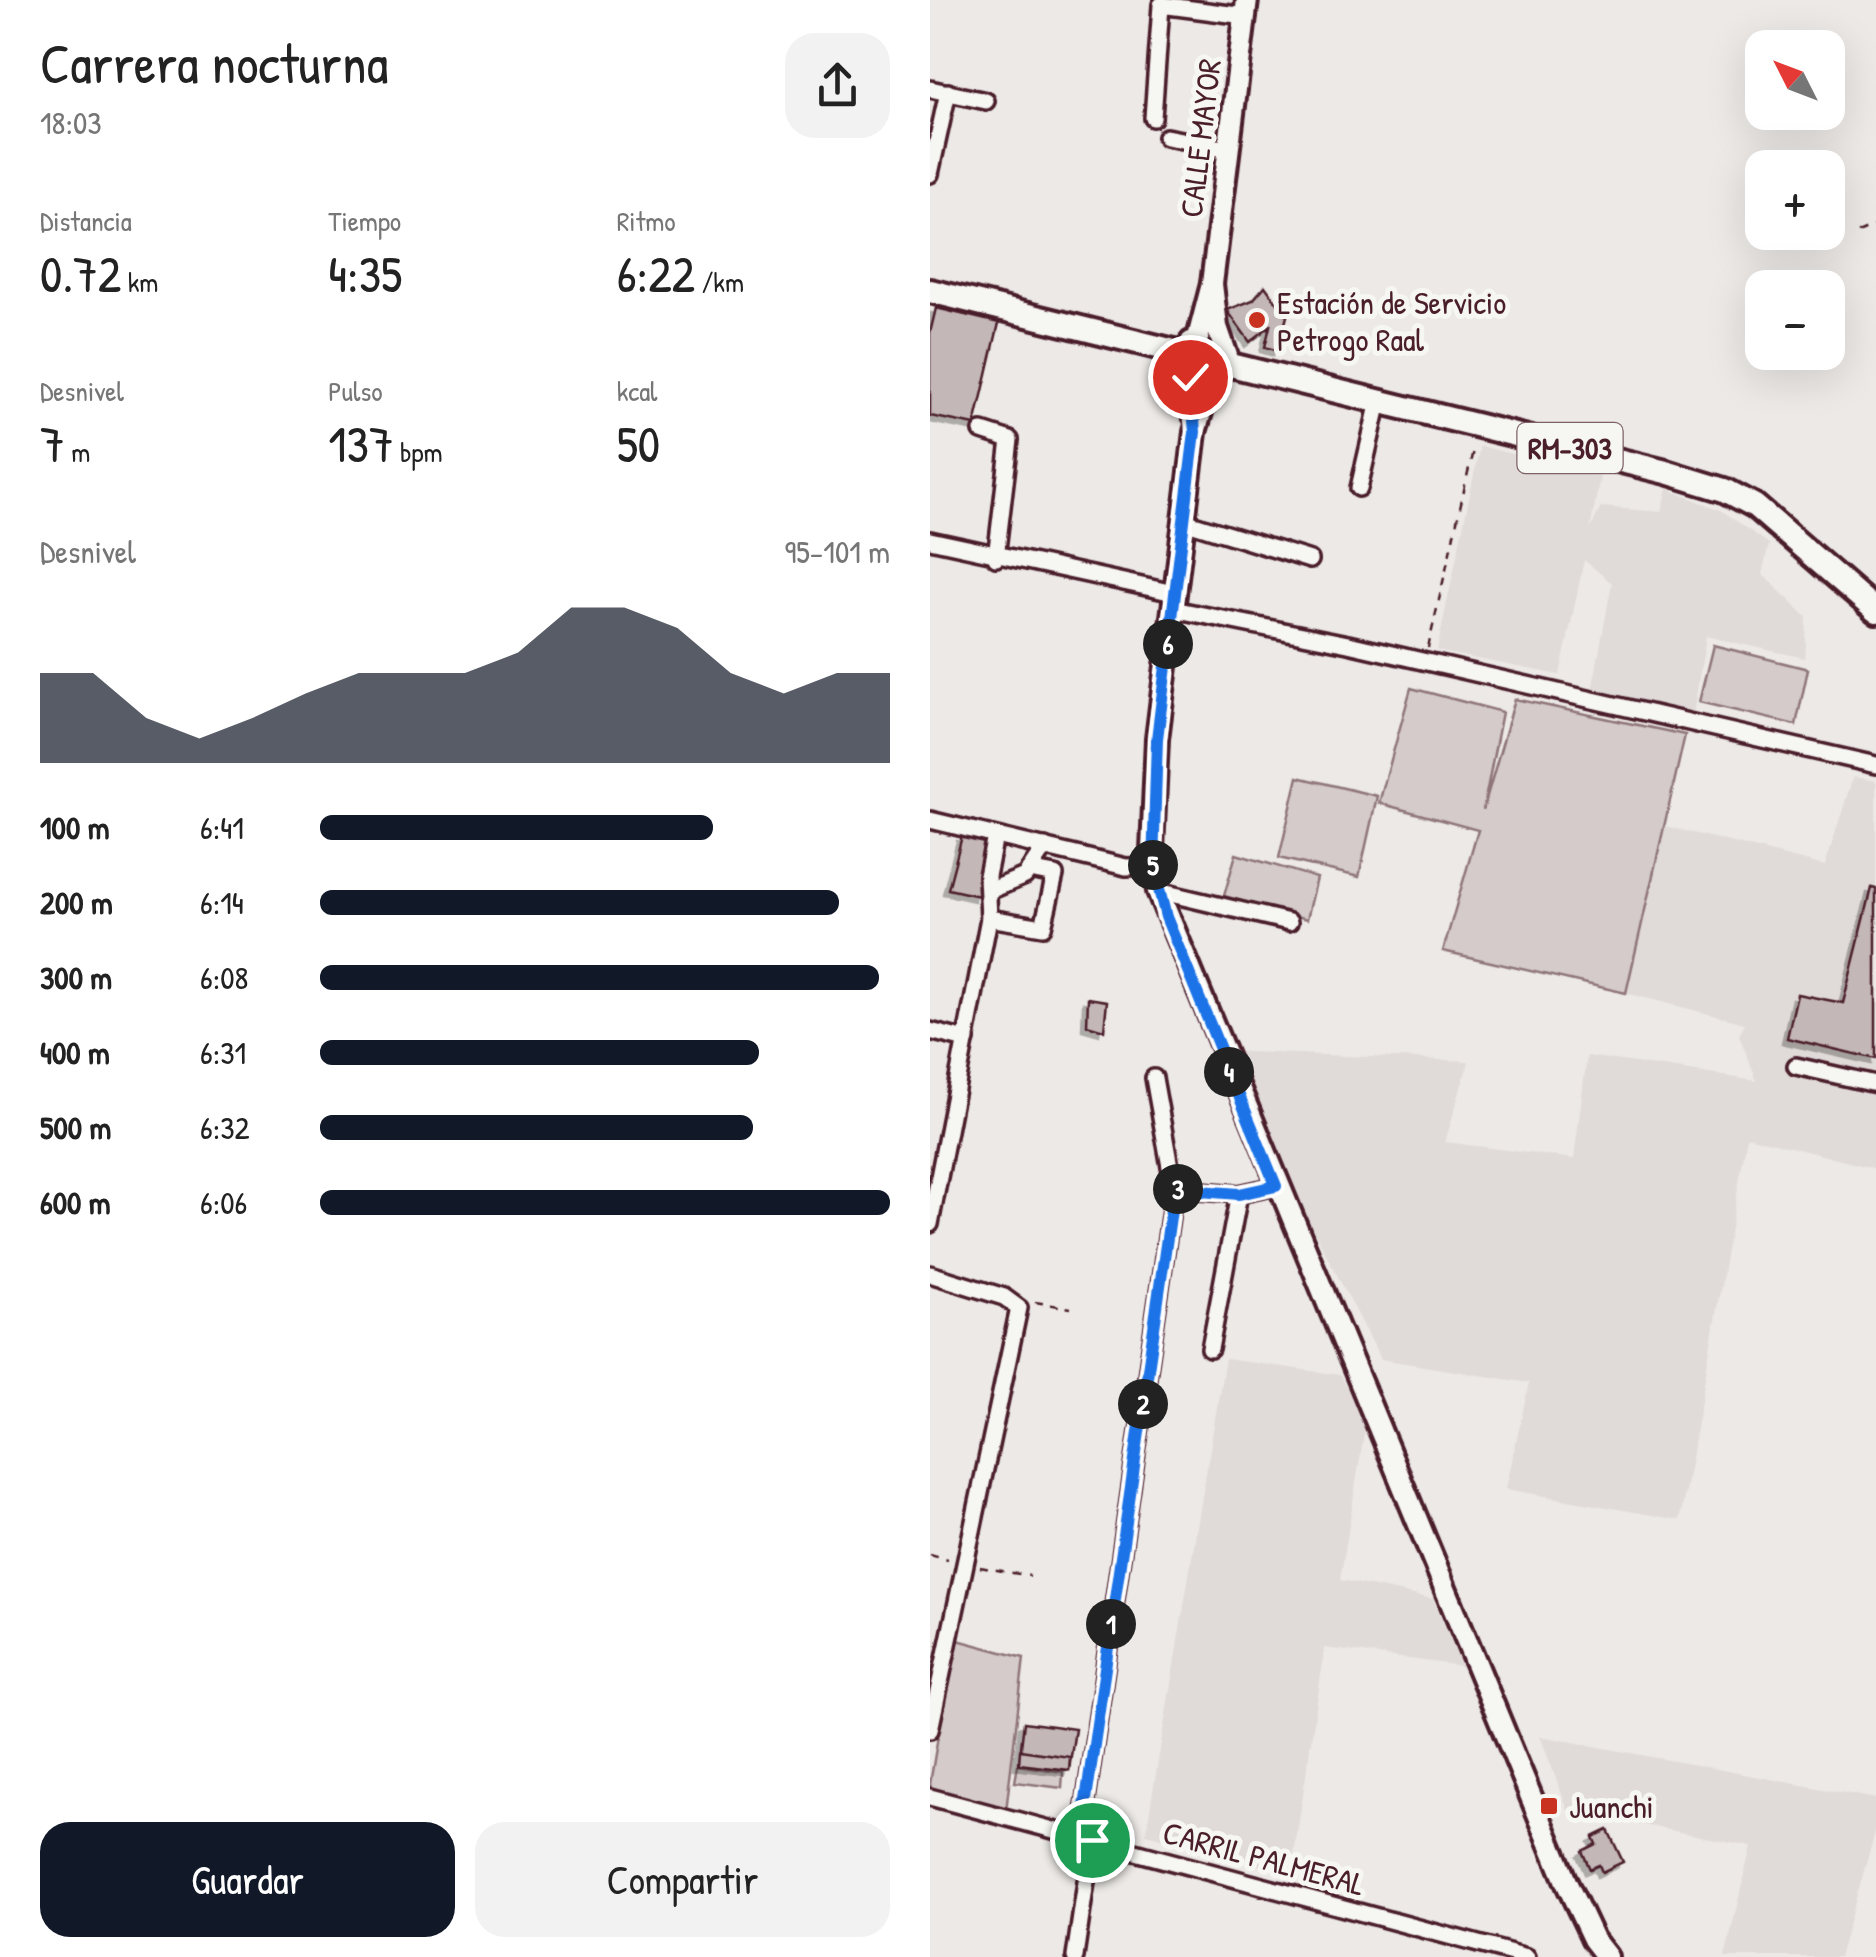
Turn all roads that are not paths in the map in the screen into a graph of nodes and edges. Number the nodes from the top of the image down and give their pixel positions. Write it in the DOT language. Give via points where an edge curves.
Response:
graph roads {
  1 [pos="1246,8"];
  2 [pos="930,89"];
  3 [pos="948,92"];
  4 [pos="986,102"];
  5 [pos="1153,118"];
  6 [pos="1166,137"];
  7 [pos="1228,149"];
  8 [pos="930,174"];
  9 [pos="1212,284"];
  10 [pos="930,291"];
  11 [pos="1190,353"];
  12 [pos="1221,361"];
  13 [pos="1378,401"];
  14 [pos="982,431"];
  15 [pos="1195,432"];
  16 [pos="1359,488"];
  17 [pos="1184,521"];
  18 [pos="930,540"];
  19 [pos="996,558"];
  20 [pos="1310,560"];
  21 [pos="1174,601"];
  22 [pos="1876,611"];
  23 [pos="1876,765"];
  24 [pos="930,820"];
  25 [pos="995,836"];
  26 [pos="1045,848"];
  27 [pos="1153,866"];
  28 [pos="1029,870"];
  29 [pos="990,891"];
  30 [pos="1158,891"];
  31 [pos="989,918"];
  32 [pos="1289,922"];
  33 [pos="930,1031"];
  34 [pos="966,1040"];
  35 [pos="1796,1066"];
  36 [pos="1154,1078"];
  37 [pos="1876,1084"];
  38 [pos="934,1176"];
  39 [pos="1276,1186"];
  40 [pos="1174,1189"];
  41 [pos="1239,1194"];
  42 [pos="930,1224"];
  43 [pos="930,1274"];
  44 [pos="1210,1349"];
  45 [pos="935,1683"];
  46 [pos="930,1730"];
  47 [pos="930,1797"];
  48 [pos="1087,1834"];
  49 [pos="1075,1957"];
  50 [pos="1527,1957"];
  51 [pos="1607,1957"];
  1 -- 5 [label="street" via="1161,4"];
  1 -- 7 [label="main road, CALLE MAYOR"];
  2 -- 3 [label="street"];
  3 -- 4 [label="street"];
  3 -- 8 [label="street"];
  6 -- 7 [label="street"];
  7 -- 9 [label="main road, CALLE MAYOR"];
  9 -- 11 [label="main road, CALLE MAYOR"];
  9 -- 12 [label="main road, CALLE MAYOR"];
  10 -- 11 [label="highway, RM-303"];
  11 -- 12 [label="highway, RM-303"];
  11 -- 15 [label="main road"];
  12 -- 13 [label="highway, RM-303"];
  12 -- 15 [label="main road"];
  13 -- 16 [label="street"];
  13 -- 22 [label="highway, RM-303" via="1725,490 1755,506"];
  14 -- 19 [label="street" via="1010,440"];
  15 -- 17 [label="main road"];
  17 -- 20 [label="street"];
  17 -- 21 [label="main road"];
  18 -- 19 [label="street"];
  19 -- 21 [label="street"];
  21 -- 23 [label="street"];
  21 -- 27 [label="main road" via="1156,758"];
  24 -- 25 [label="street"];
  25 -- 26 [label="street"];
  25 -- 29 [label="street"];
  26 -- 27 [label="street" via="1126,867"];
  26 -- 28 [label="street"];
  27 -- 30 [label="main road"];
  28 -- 29 [label="street"];
  28 -- 31 [label="street" via="1054,875 1043,927"];
  29 -- 31 [label="street"];
  30 -- 32 [label="street"];
  30 -- 39 [label="main road"];
  31 -- 34 [label="street"];
  33 -- 34 [label="street"];
  34 -- 38 [label="street"];
  35 -- 37 [label="street"];
  36 -- 40 [label="street"];
  38 -- 42 [label="street"];
  39 -- 41 [label="street"];
  39 -- 51 [label="main road" via="1567,1884"];
  40 -- 41 [label="street"];
  40 -- 48 [label="street"];
  41 -- 44 [label="street"];
  43 -- 45 [label="street" via="1019,1308"];
  45 -- 46 [label="street"];
  47 -- 48 [label="street, CARRIL PALMERAL"];
  48 -- 49 [label="street"];
  48 -- 50 [label="street, CARRIL PALMERAL"];
}
